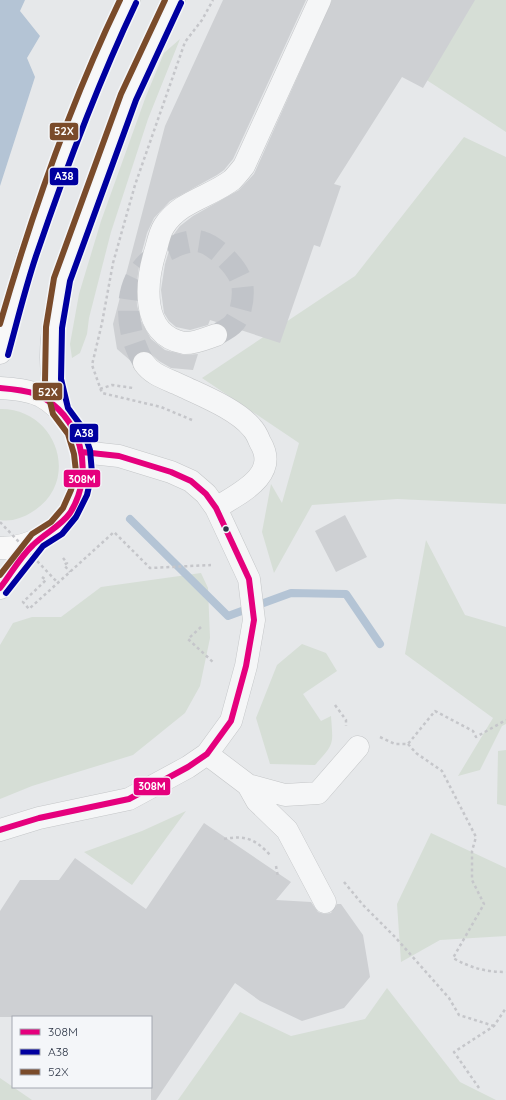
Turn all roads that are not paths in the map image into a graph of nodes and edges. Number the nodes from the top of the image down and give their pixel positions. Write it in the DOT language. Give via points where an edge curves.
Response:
graph roads {
  1 [pos="129,0"];
  2 [pos="174,0"];
  3 [pos="320,0"];
  4 [pos="216,335"];
  5 [pos="0,353"];
  6 [pos="144,362"];
  7 [pos="0,388"];
  8 [pos="61,411"];
  9 [pos="82,452"];
  10 [pos="216,508"];
  11 [pos="38,540"];
  12 [pos="0,548"];
  13 [pos="0,588"];
  14 [pos="358,747"];
  15 [pos="207,754"];
  16 [pos="248,785"];
  17 [pos="0,830"];
  18 [pos="325,902"];
  1 -- 5 [label="main road" via="107,46 63,157 28,255"];
  2 -- 8 [label="main road" via="128,97 62,279 52,350 53,380"];
  3 -- 4 [label="street" via="244,166 232,180 191,202 170,219 164,227 151,263 148,302 160,331 185,343"];
  6 -- 10 [label="street" via="157,376 233,412 252,428 265,449 267,463 260,476 247,489"];
  7 -- 8 [label="main road" via="20,389 42,397"];
  8 -- 9 [label="main road" via="75,430"];
  9 -- 10 [label="street" via="119,456 171,472 191,481 206,494"];
  9 -- 11 [label="main road" via="84,473 79,494 56,528"];
  10 -- 15 [label="street" via="249,578 252,632 231,721"];
  11 -- 12 [label="main road" via="20,546"];
  11 -- 13 [label="main road"];
  14 -- 16 [label="street" via="318,793 285,795"];
  15 -- 16 [label="street"];
  15 -- 17 [label="street" via="168,779 129,799 40,818"];
  16 -- 18 [label="street" via="258,801 287,830"];
}
